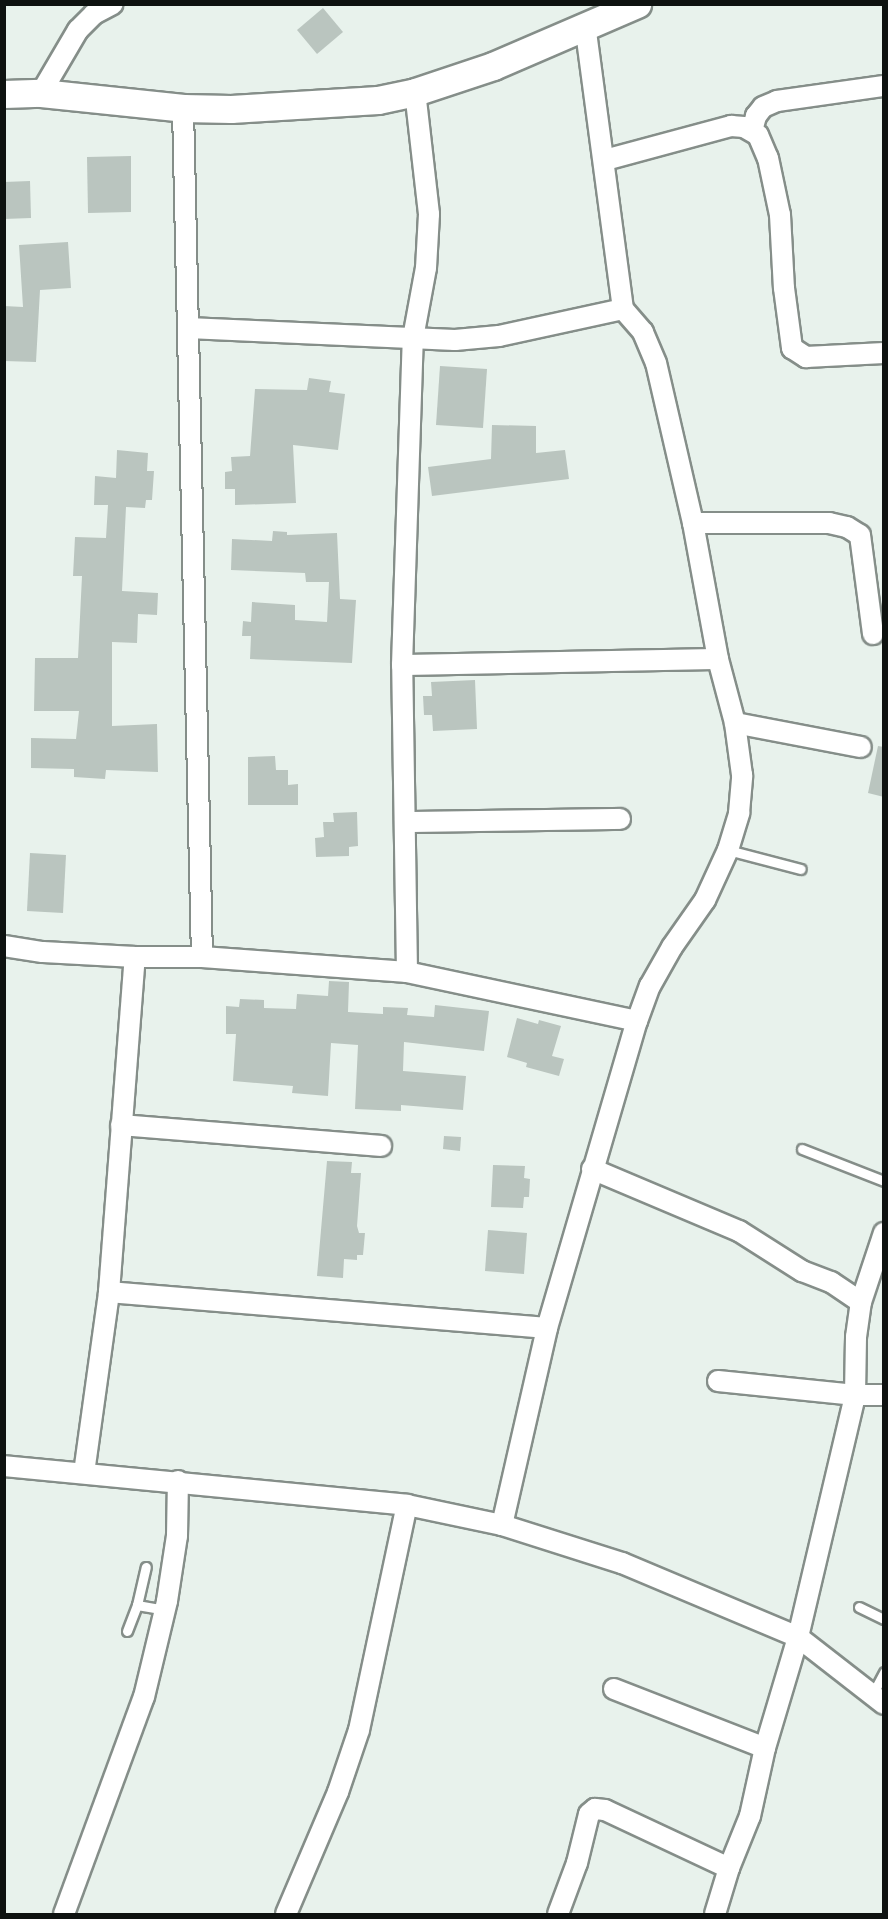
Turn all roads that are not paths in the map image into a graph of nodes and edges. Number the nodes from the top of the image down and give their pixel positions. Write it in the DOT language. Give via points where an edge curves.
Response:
graph roads {
  1 [pos="113,4"];
  2 [pos="636,4"];
  3 [pos="585,26"];
  4 [pos="884,86"];
  5 [pos="18,91"];
  6 [pos="415,92"];
  7 [pos="183,108"];
  8 [pos="752,131"];
  9 [pos="605,160"];
  10 [pos="623,309"];
  11 [pos="188,328"];
  12 [pos="413,338"];
  13 [pos="884,353"];
  14 [pos="693,523"];
  15 [pos="873,634"];
  16 [pos="718,659"];
  17 [pos="402,665"];
  18 [pos="735,723"];
  19 [pos="861,747"];
  20 [pos="620,819"];
  21 [pos="405,822"];
  22 [pos="728,850"];
  23 [pos="801,869"];
  24 [pos="4,946"];
  25 [pos="135,957"];
  26 [pos="202,957"];
  27 [pos="407,972"];
  28 [pos="637,1021"];
  29 [pos="121,1125"];
  30 [pos="381,1146"];
  31 [pos="802,1149"];
  32 [pos="592,1169"];
  33 [pos="884,1180"];
  34 [pos="884,1233"];
  35 [pos="879,1262"];
  36 [pos="110,1292"];
  37 [pos="861,1302"];
  38 [pos="547,1328"];
  39 [pos="718,1381"];
  40 [pos="855,1395"];
  41 [pos="884,1395"];
  42 [pos="4,1466"];
  43 [pos="84,1473"];
  44 [pos="178,1481"];
  45 [pos="407,1505"];
  46 [pos="502,1525"];
  47 [pos="146,1567"];
  48 [pos="137,1605"];
  49 [pos="859,1607"];
  50 [pos="164,1610"];
  51 [pos="884,1619"];
  52 [pos="127,1631"];
  53 [pos="798,1637"];
  54 [pos="884,1672"];
  55 [pos="614,1689"];
  56 [pos="878,1699"];
  57 [pos="765,1748"];
  58 [pos="729,1868"];
  59 [pos="64,1914"];
  60 [pos="286,1914"];
  61 [pos="558,1914"];
  62 [pos="715,1914"];
  1 -- 5 [label="street" via="94,14"];
  2 -- 3 [label="street"];
  3 -- 6 [label="street" via="493,66"];
  3 -- 9 [label="street"];
  4 -- 8 [label="street" via="777,101 763,107"];
  5 -- 7 [label="street"];
  6 -- 7 [label="street" via="342,103"];
  6 -- 12 [label="street" via="429,214 426,268"];
  7 -- 11 [label="street"];
  8 -- 9 [label="street" via="731,126"];
  8 -- 13 [label="street" via="758,135 768,158 780,215 792,348 806,357"];
  9 -- 10 [label="street"];
  10 -- 12 [label="street" via="499,336"];
  10 -- 14 [label="street" via="643,332 656,363"];
  11 -- 12 [label="street"];
  11 -- 26 [label="street"];
  12 -- 17 [label="street"];
  14 -- 15 [label="street" via="847,526 860,535"];
  14 -- 16 [label="street"];
  16 -- 17 [label="street"];
  16 -- 18 [label="street"];
  17 -- 21 [label="street"];
  18 -- 19 [label="street"];
  18 -- 22 [label="street" via="742,775 738,813"];
  20 -- 21 [label="street"];
  21 -- 27 [label="street"];
  22 -- 23 [label="lane"];
  22 -- 28 [label="street" via="705,900 651,986"];
  24 -- 25 [label="street"];
  25 -- 26 [label="street"];
  25 -- 29 [label="street"];
  26 -- 27 [label="street"];
  27 -- 28 [label="street"];
  28 -- 32 [label="street"];
  29 -- 30 [label="street"];
  29 -- 36 [label="street"];
  31 -- 33 [label="lane"];
  32 -- 37 [label="street" via="739,1231"];
  32 -- 38 [label="street"];
  34 -- 35 [label="street"];
  35 -- 37 [label="street"];
  36 -- 38 [label="street"];
  36 -- 43 [label="street"];
  37 -- 40 [label="street"];
  38 -- 46 [label="street"];
  39 -- 40 [label="street"];
  40 -- 41 [label="street"];
  40 -- 53 [label="street"];
  42 -- 43 [label="street"];
  43 -- 44 [label="street"];
  44 -- 45 [label="street"];
  44 -- 50 [label="street" via="177,1536"];
  45 -- 46 [label="street"];
  45 -- 60 [label="street" via="359,1730 338,1792"];
  46 -- 53 [label="street" via="622,1563"];
  47 -- 48 [label="lane"];
  48 -- 50 [label="lane"];
  48 -- 52 [label="lane"];
  49 -- 51 [label="lane"];
  50 -- 59 [label="street" via="144,1697"];
  53 -- 56 [label="street"];
  53 -- 57 [label="street"];
  54 -- 56 [label="lane"];
  55 -- 57 [label="street"];
  57 -- 58 [label="street" via="750,1816"];
  58 -- 61 [label="street" via="605,1810 595,1809 589,1814 577,1863"];
  58 -- 62 [label="street"];
}
